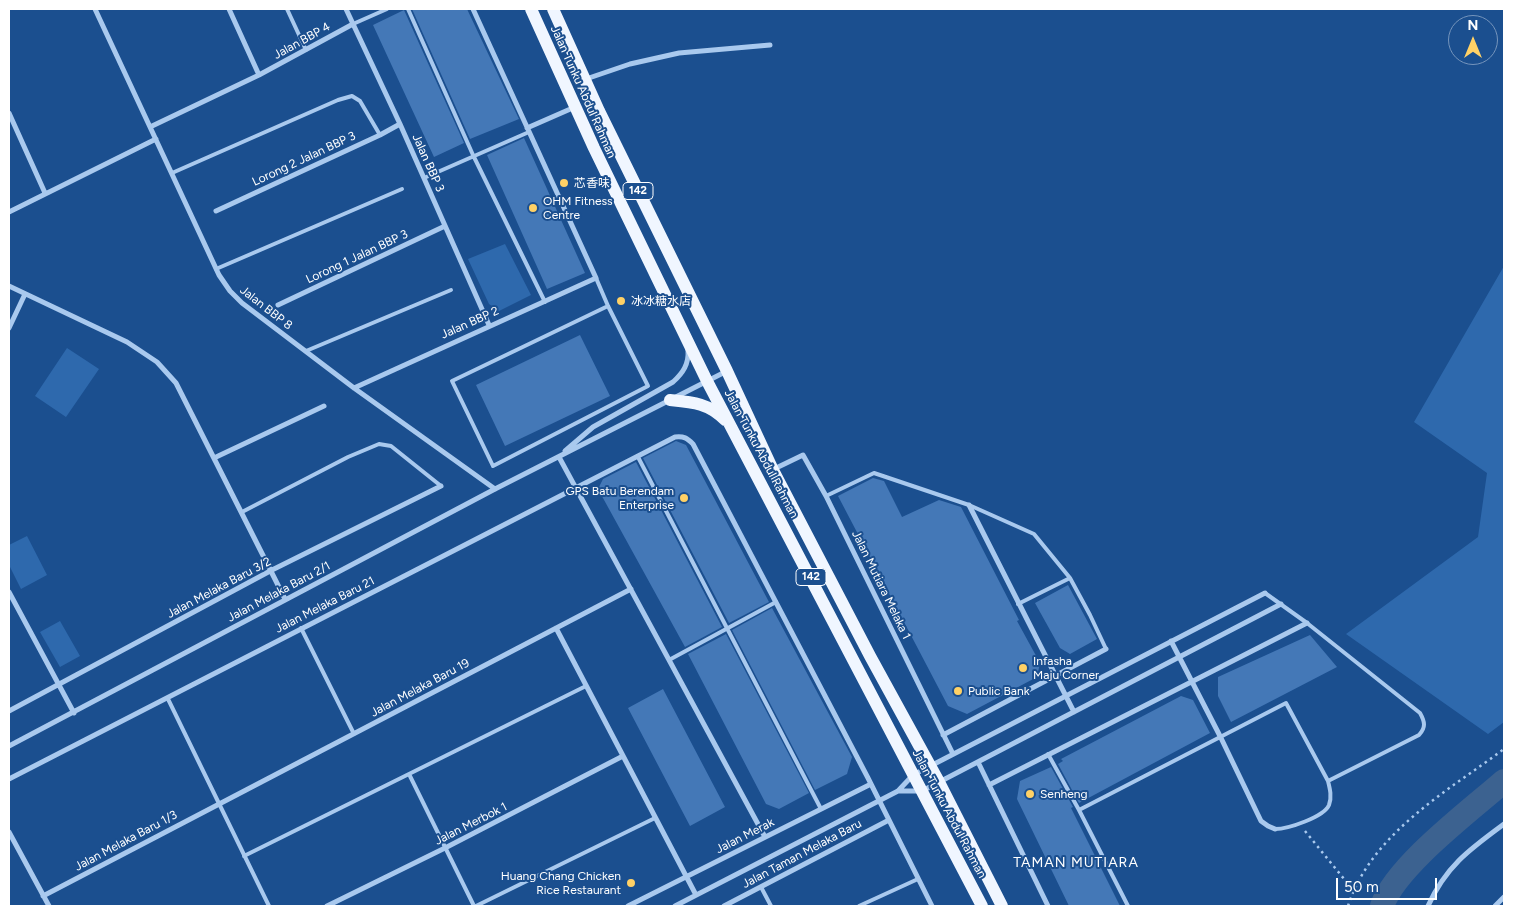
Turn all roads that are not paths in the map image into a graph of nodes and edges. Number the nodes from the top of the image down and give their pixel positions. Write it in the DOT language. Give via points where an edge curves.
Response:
graph roads {
  1 [pos="95,9"];
  2 [pos="229,9"];
  3 [pos="287,9"];
  4 [pos="346,9"];
  5 [pos="387,9"];
  6 [pos="408,9"];
  7 [pos="473,9"];
  8 [pos="530,9"];
  9 [pos="555,9"];
  10 [pos="353,24"];
  11 [pos="770,45"];
  12 [pos="306,51"];
  13 [pos="259,76"];
  14 [pos="585,80"];
  15 [pos="575,107"];
  16 [pos="9,113"];
  17 [pos="400,124"];
  18 [pos="150,127"];
  19 [pos="528,130"];
  20 [pos="380,135"];
  21 [pos="156,139"];
  22 [pos="473,156"];
  23 [pos="172,173"];
  24 [pos="424,178"];
  25 [pos="402,189"];
  26 [pos="46,193"];
  27 [pos="216,211"];
  28 [pos="9,212"];
  29 [pos="445,226"];
  30 [pos="216,269"];
  31 [pos="596,278"];
  32 [pos="9,286"];
  33 [pos="451,290"];
  34 [pos="25,294"];
  35 [pos="545,302"];
  36 [pos="278,305"];
  37 [pos="608,306"];
  38 [pos="489,325"];
  39 [pos="9,328"];
  40 [pos="687,338"];
  41 [pos="306,352"];
  42 [pos="727,371"];
  43 [pos="707,381"];
  44 [pos="354,388"];
  45 [pos="670,400"];
  46 [pos="324,406"];
  47 [pos="733,429"];
  48 [pos="559,457"];
  49 [pos="638,457"];
  50 [pos="214,458"];
  51 [pos="773,470"];
  52 [pos="440,486"];
  53 [pos="575,487"];
  54 [pos="495,489"];
  55 [pos="826,496"];
  56 [pos="969,505"];
  57 [pos="242,512"];
  58 [pos="272,570"];
  59 [pos="1070,578"];
  60 [pos="630,589"];
  61 [pos="9,592"];
  62 [pos="1265,593"];
  63 [pos="286,599"];
  64 [pos="776,602"];
  65 [pos="1018,604"];
  66 [pos="1281,604"];
  67 [pos="1307,624"];
  68 [pos="301,628"];
  69 [pos="556,628"];
  70 [pos="727,628"];
  71 [pos="1171,641"];
  72 [pos="1106,648"];
  73 [pos="1180,657"];
  74 [pos="669,660"];
  75 [pos="1055,676"];
  76 [pos="1192,681"];
  77 [pos="60,685"];
  78 [pos="586,686"];
  79 [pos="1065,696"];
  80 [pos="168,699"];
  81 [pos="9,711"];
  82 [pos="1074,712"];
  83 [pos="74,713"];
  84 [pos="354,734"];
  85 [pos="943,735"];
  86 [pos="1221,738"];
  87 [pos="9,746"];
  88 [pos="953,754"];
  89 [pos="1048,754"];
  90 [pos="623,756"];
  91 [pos="978,762"];
  92 [pos="930,766"];
  93 [pos="409,774"];
  94 [pos="913,775"];
  95 [pos="9,779"];
  96 [pos="1328,781"];
  97 [pos="940,782"];
  98 [pos="871,784"];
  99 [pos="989,785"];
  100 [pos="898,791"];
  101 [pos="922,791"];
  102 [pos="880,800"];
  103 [pos="219,804"];
  104 [pos="821,809"];
  105 [pos="1079,810"];
  106 [pos="655,818"];
  107 [pos="889,820"];
  108 [pos="1504,824"];
  109 [pos="1275,829"];
  110 [pos="9,832"];
  111 [pos="765,837"];
  112 [pos="445,848"];
  113 [pos="244,856"];
  114 [pos="686,877"];
  115 [pos="918,879"];
  116 [pos="761,887"];
  117 [pos="43,896"];
  118 [pos="696,896"];
  119 [pos="1502,898"];
  120 [pos="49,906"];
  121 [pos="269,906"];
  122 [pos="327,906"];
  123 [pos="475,906"];
  124 [pos="628,906"];
  125 [pos="675,906"];
  126 [pos="724,906"];
  127 [pos="771,906"];
  128 [pos="859,906"];
  129 [pos="932,906"];
  130 [pos="982,906"];
  131 [pos="1002,906"];
  132 [pos="1048,906"];
  133 [pos="1128,906"];
  134 [pos="1428,906"];
  135 [pos="1495,906"];
  136 [pos="1504,906"];
  1 -- 18 [label="street, Jalan BBP 8"];
  2 -- 13 [label="street"];
  3 -- 12 [label="lane"];
  4 -- 10 [label="street, Jalan BBP 3"];
  5 -- 10 [label="lane"];
  6 -- 22 [label="lane"];
  7 -- 19 [label="street"];
  8 -- 15 [label="main road, Jalan Tunku Abdul Rahman / 142"];
  9 -- 14 [label="main road, Jalan Tunku Abdul Rahman / 142"];
  10 -- 12 [label="street, Jalan BBP 4"];
  10 -- 17 [label="street, Jalan BBP 3"];
  11 -- 14 [label="street" via="679,53 630,64"];
  12 -- 13 [label="street, Jalan BBP 4"];
  13 -- 18 [label="street, Jalan BBP 4"];
  14 -- 42 [label="main road, Jalan Tunku Abdul Rahman / 142"];
  15 -- 19 [label="street"];
  15 -- 40 [label="main road, Jalan Tunku Abdul Rahman / 142"];
  16 -- 26 [label="street"];
  17 -- 20 [label="street, Lorong 2 Jalan BBP 3"];
  17 -- 24 [label="street, Jalan BBP 3"];
  18 -- 21 [label="street, Jalan BBP 8"];
  19 -- 22 [label="lane"];
  19 -- 31 [label="street"];
  20 -- 23 [label="lane" via="360,101 352,96"];
  20 -- 27 [label="street, Lorong 2 Jalan BBP 3"];
  21 -- 23 [label="street, Jalan BBP 8"];
  21 -- 26 [label="street"];
  22 -- 24 [label="lane"];
  22 -- 35 [label="lane"];
  23 -- 30 [label="street, Jalan BBP 8"];
  24 -- 29 [label="street, Jalan BBP 3"];
  25 -- 30 [label="lane"];
  26 -- 28 [label="street"];
  29 -- 36 [label="street, Lorong 1 Jalan BBP 3"];
  29 -- 38 [label="street, Jalan BBP 3"];
  30 -- 41 [label="street, Jalan BBP 8" via="242,303"];
  31 -- 35 [label="street, Jalan BBP 2"];
  31 -- 37 [label="lane"];
  32 -- 34 [label="street"];
  33 -- 41 [label="lane"];
  34 -- 39 [label="street"];
  34 -- 50 [label="street" via="127,342 157,362 176,383"];
  35 -- 38 [label="street, Jalan BBP 2"];
  37 -- 37 [label="lane" via="648,386 493,466 452,381"];
  38 -- 44 [label="street, Jalan BBP 2"];
  40 -- 43 [label="main road, Jalan Tunku Abdul Rahman / 142"];
  40 -- 48 [label="street" via="687,364 682,374 593,427"];
  41 -- 44 [label="street, Jalan BBP 8"];
  42 -- 43 [label="street"];
  42 -- 51 [label="main road, Jalan Tunku Abdul Rahman / 142"];
  43 -- 45 [label="street"];
  43 -- 47 [label="main road, Jalan Tunku Abdul Rahman / 142"];
  44 -- 54 [label="street, Jalan BBP 8"];
  45 -- 47 [label="main road" via="712,409"];
  45 -- 48 [label="street"];
  46 -- 50 [label="street"];
  47 -- 94 [label="main road, Jalan Tunku Abdul Rahman / 142"];
  48 -- 53 [label="street"];
  48 -- 54 [label="street, Jalan Melaka Baru 2/1"];
  49 -- 53 [label="street, Jalan Melaka Baru 21"];
  49 -- 64 [label="street, Jalan Melaka Baru 21" via="675,437 688,438"];
  49 -- 70 [label="lane"];
  50 -- 57 [label="street"];
  51 -- 55 [label="street, Jalan Mutiara Melaka 1" via="803,455"];
  51 -- 92 [label="main road, Jalan Tunku Abdul Rahman / 142"];
  52 -- 57 [label="lane" via="391,446 379,444"];
  52 -- 58 [label="street, Jalan Melaka Baru 3/2"];
  53 -- 60 [label="street"];
  53 -- 68 [label="street, Jalan Melaka Baru 21"];
  54 -- 63 [label="street, Jalan Melaka Baru 2/1"];
  55 -- 56 [label="lane" via="874,473"];
  55 -- 85 [label="street, Jalan Mutiara Melaka 1"];
  56 -- 59 [label="lane" via="1034,534"];
  56 -- 65 [label="street"];
  57 -- 58 [label="street"];
  58 -- 63 [label="street"];
  58 -- 77 [label="street, Jalan Melaka Baru 3/2"];
  59 -- 65 [label="lane"];
  59 -- 72 [label="lane"];
  60 -- 69 [label="street, Jalan Melaka Baru 19"];
  60 -- 74 [label="street"];
  61 -- 77 [label="street"];
  62 -- 66 [label="lane"];
  62 -- 71 [label="street"];
  63 -- 83 [label="street, Jalan Melaka Baru 2/1"];
  64 -- 70 [label="lane"];
  64 -- 98 [label="street"];
  65 -- 75 [label="street"];
  66 -- 67 [label="lane"];
  66 -- 73 [label="street"];
  67 -- 76 [label="street"];
  67 -- 96 [label="lane" via="1420,713 1424,721 1424,730 1419,736"];
  68 -- 80 [label="street, Jalan Melaka Baru 21"];
  68 -- 84 [label="lane"];
  69 -- 78 [label="street"];
  69 -- 84 [label="street, Jalan Melaka Baru 19"];
  70 -- 74 [label="lane"];
  70 -- 104 [label="lane"];
  71 -- 73 [label="street"];
  71 -- 79 [label="street"];
  72 -- 75 [label="street"];
  73 -- 76 [label="street"];
  73 -- 82 [label="street"];
  74 -- 111 [label="street"];
  75 -- 79 [label="street"];
  75 -- 85 [label="street"];
  76 -- 86 [label="street"];
  76 -- 89 [label="street"];
  77 -- 81 [label="street, Jalan Melaka Baru 3/2"];
  77 -- 83 [label="street"];
  78 -- 90 [label="street"];
  78 -- 93 [label="lane"];
  79 -- 82 [label="street"];
  79 -- 88 [label="street"];
  80 -- 95 [label="street, Jalan Melaka Baru 21"];
  80 -- 103 [label="lane"];
  82 -- 91 [label="street"];
  83 -- 87 [label="street, Jalan Melaka Baru 2/1"];
  84 -- 103 [label="street, Jalan Melaka Baru 19"];
  85 -- 88 [label="street, Jalan Mutiara Melaka 1"];
  86 -- 96 [label="lane" via="1286,703"];
  86 -- 105 [label="lane"];
  86 -- 109 [label="street" via="1261,821"];
  88 -- 92 [label="street"];
  89 -- 99 [label="street"];
  89 -- 105 [label="lane"];
  90 -- 106 [label="street"];
  90 -- 112 [label="street, Jalan Merbok 1"];
  91 -- 97 [label="street"];
  91 -- 99 [label="street"];
  92 -- 94 [label="street"];
  92 -- 97 [label="main road, Jalan Tunku Abdul Rahman / 142"];
  93 -- 112 [label="lane"];
  93 -- 113 [label="lane"];
  94 -- 100 [label="street"];
  94 -- 101 [label="main road, Jalan Tunku Abdul Rahman / 142"];
  96 -- 109 [label="lane" via="1331,791 1325,810 1300,824"];
  97 -- 101 [label="street"];
  97 -- 131 [label="main road, Jalan Tunku Abdul Rahman / 142"];
  98 -- 102 [label="street"];
  98 -- 104 [label="street, Jalan Merak"];
  99 -- 132 [label="street"];
  100 -- 101 [label="street"];
  100 -- 102 [label="street"];
  101 -- 130 [label="main road, Jalan Tunku Abdul Rahman / 142"];
  102 -- 107 [label="street"];
  102 -- 118 [label="street"];
  103 -- 113 [label="lane"];
  103 -- 117 [label="street, Jalan Melaka Baru 1/3"];
  104 -- 111 [label="street, Jalan Merak"];
  105 -- 133 [label="lane"];
  106 -- 114 [label="street"];
  106 -- 123 [label="lane"];
  107 -- 115 [label="street"];
  107 -- 116 [label="street, Jalan Taman Melaka Baru"];
  108 -- 134 [label="street" via="1451,866"];
  110 -- 117 [label="street"];
  111 -- 114 [label="street, Jalan Merak"];
  112 -- 122 [label="street, Jalan Merbok 1"];
  112 -- 123 [label="lane"];
  113 -- 121 [label="lane"];
  114 -- 118 [label="street"];
  114 -- 124 [label="street, Jalan Merak"];
  115 -- 128 [label="lane"];
  115 -- 129 [label="street"];
  116 -- 126 [label="street, Jalan Taman Melaka Baru"];
  116 -- 127 [label="lane"];
  117 -- 120 [label="street"];
  118 -- 125 [label="street"];
  119 -- 135 [label="street"];
  119 -- 136 [label="lane"];
}
